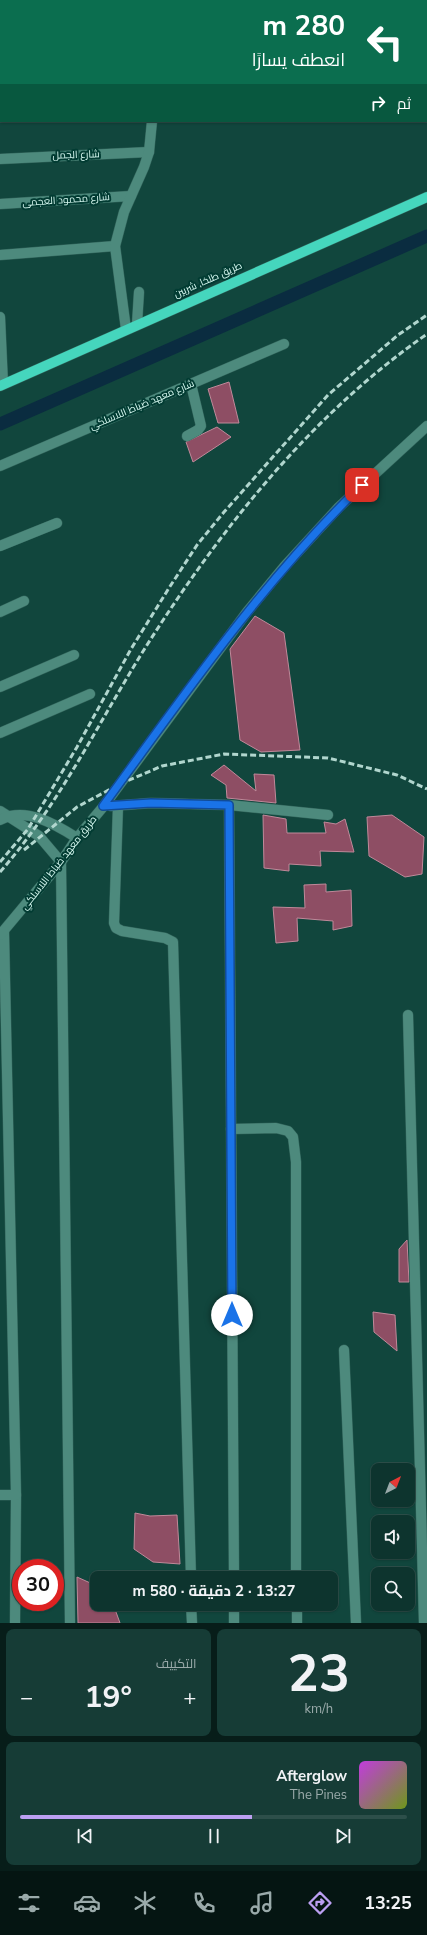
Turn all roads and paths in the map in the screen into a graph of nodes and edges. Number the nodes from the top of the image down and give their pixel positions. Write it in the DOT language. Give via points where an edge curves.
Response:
graph roads {
  1 [pos="152,122"];
  2 [pos="149,152"];
  3 [pos="2,159"];
  4 [pos="131,196"];
  5 [pos="427,197"];
  6 [pos="0,204"];
  7 [pos="115,246"];
  8 [pos="0,255"];
  9 [pos="139,292"];
  10 [pos="0,317"];
  11 [pos="137,324"];
  12 [pos="126,329"];
  13 [pos="284,344"];
  14 [pos="190,384"];
  15 [pos="2,385"];
  16 [pos="427,426"];
  17 [pos="187,436"];
  18 [pos="0,466"];
  19 [pos="57,523"];
  20 [pos="0,546"];
  21 [pos="24,601"];
  22 [pos="0,612"];
  23 [pos="74,655"];
  24 [pos="0,687"];
  25 [pos="90,694"];
  26 [pos="0,733"];
  27 [pos="229,805"];
  28 [pos="103,806"];
  29 [pos="118,806"];
  30 [pos="328,815"];
  31 [pos="2,816"];
  32 [pos="76,837"];
  33 [pos="60,860"];
  34 [pos="2,933"];
  35 [pos="408,1015"];
  36 [pos="231,1129"];
  37 [pos="344,1350"];
  38 [pos="0,1495"];
  39 [pos="16,1495"];
  40 [pos="191,1571"];
  41 [pos="234,1571"];
  42 [pos="296,1571"];
  43 [pos="191,1611"];
  44 [pos="234,1611"];
  45 [pos="296,1611"];
  46 [pos="15,1623"];
  47 [pos="70,1623"];
  48 [pos="192,1623"];
  49 [pos="234,1623"];
  50 [pos="297,1623"];
  51 [pos="356,1623"];
  52 [pos="424,1623"];
  1 -- 2 [label="street"];
  2 -- 3 [label="street, شارع الجمل"];
  2 -- 4 [label="street"];
  4 -- 6 [label="street, شارع محمود العجمى"];
  4 -- 7 [label="street" via="118,228"];
  5 -- 11 [label="main road, طريق طلخا, شربين"];
  7 -- 8 [label="street"];
  7 -- 12 [label="street"];
  9 -- 11 [label="street"];
  10 -- 15 [label="street"];
  11 -- 12 [label="main road, طريق طلخا, شربين"];
  12 -- 15 [label="main road, طريق طلخا, شربين"];
  13 -- 14 [label="street, شارع معهد ضباط اللاسلكي"];
  14 -- 17 [label="street" via="201,426"];
  14 -- 18 [label="street, شارع معهد ضباط اللاسلكي"];
  16 -- 28 [label="street, طريق معهد ضباط اللاسلكي" via="339,507 284,567 247,612"];
  19 -- 20 [label="street"];
  21 -- 22 [label="street"];
  23 -- 24 [label="street"];
  25 -- 26 [label="street"];
  27 -- 29 [label="street" via="151,803"];
  27 -- 30 [label="street"];
  27 -- 36 [label="street"];
  28 -- 29 [label="street"];
  28 -- 32 [label="street, طريق معهد ضباط اللاسلكي"];
  29 -- 40 [label="street" via="114,923 116,928 173,942"];
  31 -- 32 [label="street" via="35,816"];
  31 -- 33 [label="street" via="42,839"];
  32 -- 33 [label="street, طريق معهد ضباط اللاسلكي"];
  33 -- 34 [label="street, طريق معهد ضباط اللاسلكي"];
  33 -- 47 [label="street"];
  34 -- 39 [label="street"];
  35 -- 52 [label="street"];
  36 -- 41 [label="street"];
  36 -- 42 [label="street" via="276,1128 288,1131 293,1137 296,1162"];
  37 -- 51 [label="street"];
  38 -- 39 [label="street"];
  39 -- 46 [label="street"];
  43 -- 48 [label="street"];
  44 -- 49 [label="street"];
  45 -- 50 [label="street"];
}
